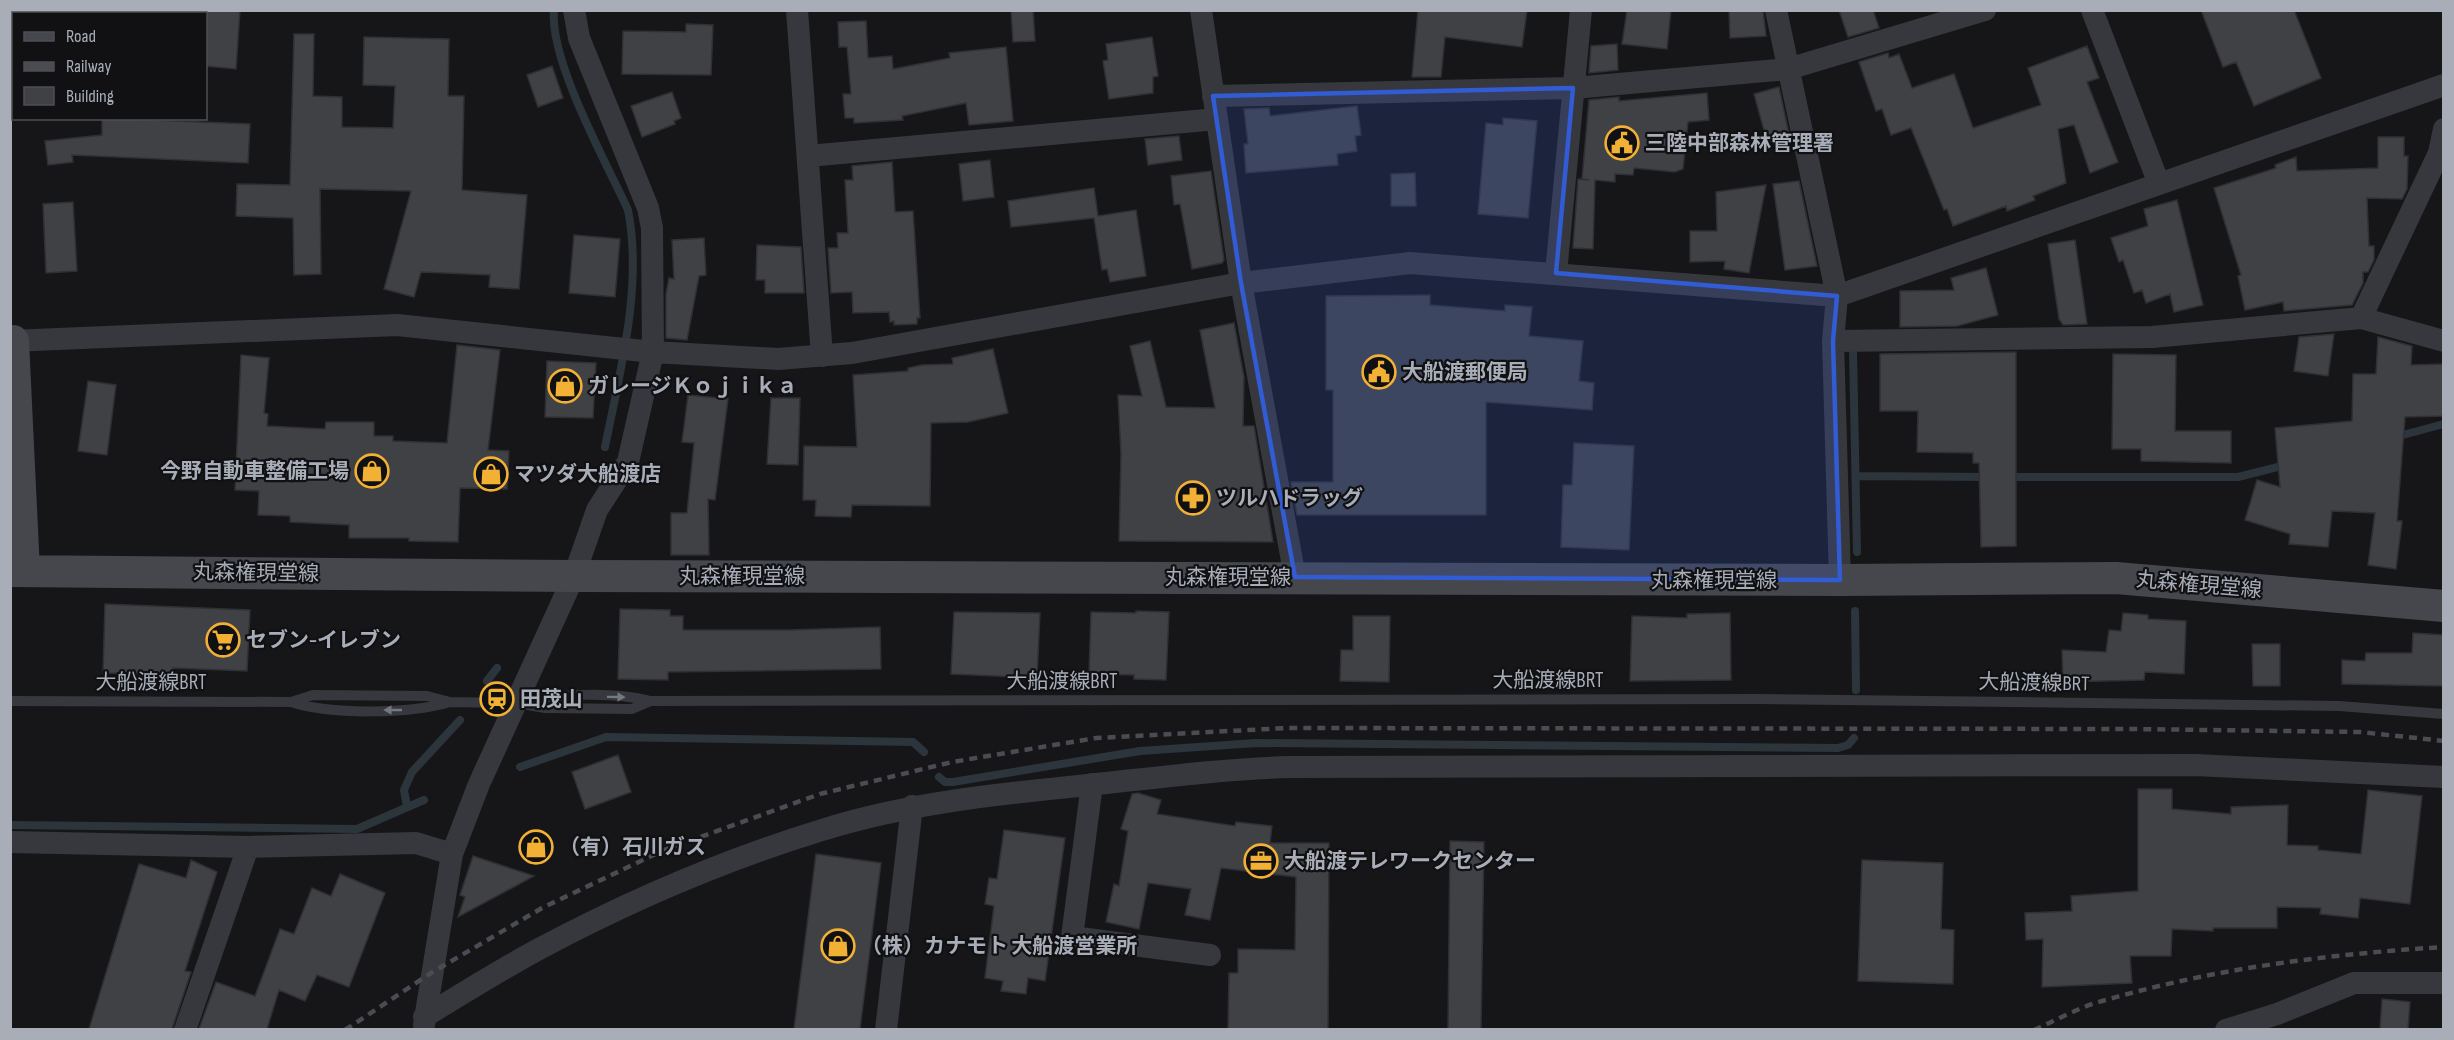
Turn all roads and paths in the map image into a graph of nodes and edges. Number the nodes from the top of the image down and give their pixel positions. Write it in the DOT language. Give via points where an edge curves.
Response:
graph roads {
  1 [pos="574,10"];
  2 [pos="797,10"];
  3 [pos="1201,10"];
  4 [pos="1581,10"];
  5 [pos="1776,10"];
  6 [pos="1985,10"];
  7 [pos="2092,10"];
  8 [pos="1788,69"];
  9 [pos="2444,85"];
  10 [pos="1573,88"];
  11 [pos="1213,96"];
  12 [pos="1217,119"];
  13 [pos="2444,129"];
  14 [pos="808,156"];
  15 [pos="2158,183"];
  16 [pos="1556,273"];
  17 [pos="1241,283"];
  18 [pos="1837,296"];
  19 [pos="2361,318"];
  20 [pos="12,341"];
  21 [pos="1833,341"];
  22 [pos="2444,341"];
  23 [pos="634,350"];
  24 [pos="822,356"];
  25 [pos="17,571"];
  26 [pos="574,576"];
  27 [pos="1295,577"];
  28 [pos="1840,580"];
  29 [pos="2444,606"];
  30 [pos="10,701"];
  31 [pos="516,703"];
  32 [pos="2444,714"];
  33 [pos="2444,777"];
  34 [pos="1092,784"];
  35 [pos="912,806"];
  36 [pos="10,842"];
  37 [pos="249,848"];
  38 [pos="452,854"];
  39 [pos="1210,955"];
  40 [pos="2444,983"];
  41 [pos="2276,1022"];
  42 [pos="424,1023"];
  43 [pos="185,1029"];
  44 [pos="886,1029"];
  45 [pos="2226,1029"];
  1 -- 23 [label="street" via="579,38 648,208 652,228"];
  2 -- 14 [label="street"];
  3 -- 11 [label="street"];
  4 -- 10 [label="street"];
  5 -- 8 [label="street"];
  6 -- 8 [label="street"];
  7 -- 15 [label="street"];
  8 -- 10 [label="street"];
  8 -- 18 [label="street"];
  9 -- 15 [label="street"];
  10 -- 11 [label="street"];
  10 -- 16 [label="street"];
  11 -- 12 [label="street"];
  12 -- 14 [label="street"];
  12 -- 17 [label="street"];
  13 -- 19 [label="street" via="2439,153"];
  14 -- 24 [label="street"];
  15 -- 18 [label="street"];
  16 -- 17 [label="street" via="1410,263"];
  16 -- 18 [label="street"];
  17 -- 24 [label="street"];
  17 -- 27 [label="street"];
  18 -- 21 [label="street"];
  19 -- 21 [label="street" via="2152,337"];
  19 -- 22 [label="street"];
  20 -- 23 [label="street" via="397,325"];
  20 -- 25 [label="main road"];
  21 -- 28 [label="street"];
  23 -- 24 [label="street" via="778,359"];
  23 -- 26 [label="street" via="628,462 597,510"];
  25 -- 26 [label="main road, 丸森権現堂線"];
  26 -- 27 [label="main road, 丸森権現堂線"];
  26 -- 31 [label="street"];
  27 -- 28 [label="main road, 丸森権現堂線"];
  28 -- 29 [label="main road, 丸森権現堂線" via="2116,578"];
  30 -- 31 [label="lane, 大船渡線BRT" via="291,702 313,695 427,696 450,702"];
  31 -- 32 [label="lane, 大船渡線BRT" via="548,696 633,697 651,702 1756,699 2339,706"];
  31 -- 38 [label="street"];
  33 -- 34 [label="street" via="2195,765 1288,767 1225,769"];
  34 -- 35 [label="street"];
  34 -- 39 [label="street" via="1072,937"];
  35 -- 42 [label="street" via="741,857 642,898 538,950"];
  35 -- 44 [label="street"];
  36 -- 37 [label="street"];
  37 -- 38 [label="street" via="416,843"];
  37 -- 43 [label="street"];
  38 -- 42 [label="street"];
  40 -- 41 [label="street" via="2354,983"];
  41 -- 45 [label="street"];
}
